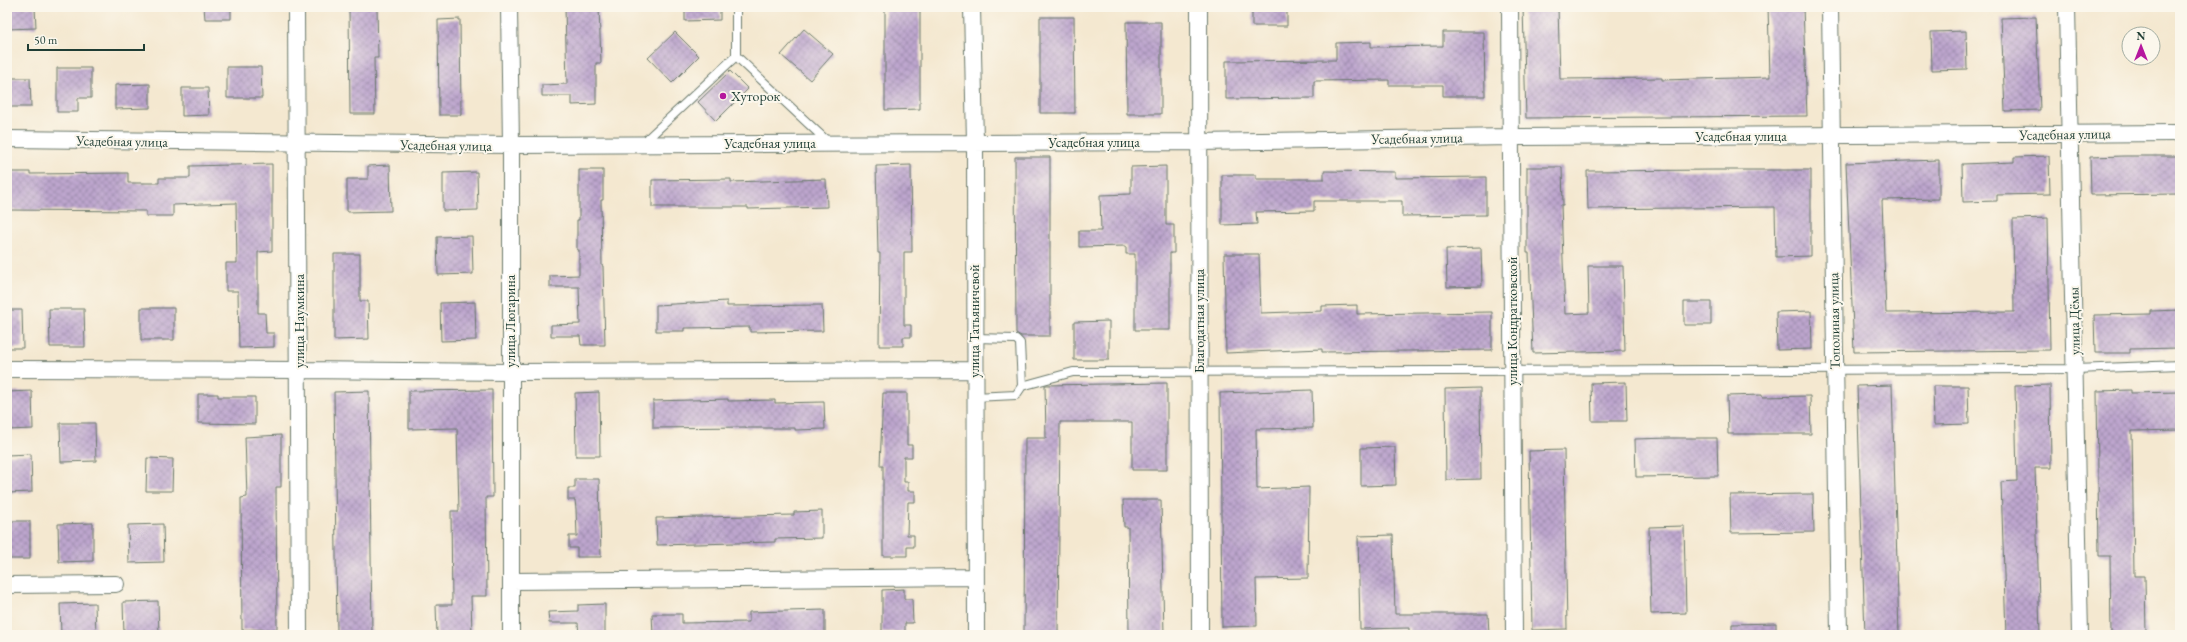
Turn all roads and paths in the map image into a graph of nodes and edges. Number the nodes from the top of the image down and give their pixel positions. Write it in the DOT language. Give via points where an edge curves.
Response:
graph roads {
  1 [pos="296,7"];
  2 [pos="509,7"];
  3 [pos="736,7"];
  4 [pos="972,7"];
  5 [pos="1199,7"];
  6 [pos="1510,7"];
  7 [pos="1830,7"];
  8 [pos="2067,7"];
  9 [pos="736,56"];
  10 [pos="2180,133"];
  11 [pos="2071,134"];
  12 [pos="1831,136"];
  13 [pos="1511,137"];
  14 [pos="7,139"];
  15 [pos="828,142"];
  16 [pos="975,142"];
  17 [pos="1199,142"];
  18 [pos="297,143"];
  19 [pos="642,144"];
  20 [pos="511,145"];
  21 [pos="974,338"];
  22 [pos="2180,366"];
  23 [pos="7,369"];
  24 [pos="2075,369"];
  25 [pos="299,370"];
  26 [pos="974,370"];
  27 [pos="1835,370"];
  28 [pos="1513,371"];
  29 [pos="510,372"];
  30 [pos="1199,372"];
  31 [pos="1022,386"];
  32 [pos="974,397"];
  33 [pos="975,577"];
  34 [pos="511,581"];
  35 [pos="116,584"];
  36 [pos="7,585"];
  37 [pos="299,635"];
  38 [pos="512,635"];
  39 [pos="976,635"];
  40 [pos="1200,635"];
  41 [pos="1514,635"];
  42 [pos="1839,635"];
  43 [pos="2080,635"];
  1 -- 18 [label="street, улица Наумкина"];
  2 -- 20 [label="street, улица Люгарина"];
  3 -- 9 [label="lane"];
  4 -- 16 [label="street, улица Татьяничевой"];
  5 -- 17 [label="street, Благодатная улица"];
  6 -- 13 [label="street, улица Кондратковской"];
  7 -- 12 [label="street, Тополиная улица"];
  8 -- 11 [label="street, улица Дёмы"];
  9 -- 15 [label="lane"];
  9 -- 19 [label="lane"];
  10 -- 11 [label="street, Усадебная улица"];
  11 -- 12 [label="street, Усадебная улица"];
  11 -- 24 [label="street, улица Дёмы"];
  12 -- 13 [label="street, Усадебная улица"];
  12 -- 27 [label="street, Тополиная улица"];
  13 -- 17 [label="street, Усадебная улица"];
  13 -- 28 [label="street, улица Кондратковской"];
  14 -- 18 [label="street, Усадебная улица"];
  15 -- 16 [label="street, Усадебная улица"];
  15 -- 19 [label="street, Усадебная улица"];
  16 -- 17 [label="street, Усадебная улица"];
  16 -- 21 [label="street, улица Татьяничевой"];
  17 -- 30 [label="street, Благодатная улица"];
  18 -- 20 [label="street, Усадебная улица"];
  18 -- 25 [label="street, улица Наумкина"];
  19 -- 20 [label="street, Усадебная улица"];
  20 -- 29 [label="street, улица Люгарина"];
  21 -- 26 [label="street, улица Татьяничевой"];
  21 -- 31 [label="lane" via="1016,339 1020,343"];
  22 -- 24 [label="lane"];
  23 -- 25 [label="street"];
  24 -- 27 [label="lane"];
  24 -- 43 [label="street, улица Дёмы"];
  25 -- 29 [label="street"];
  25 -- 37 [label="street, улица Наумкина"];
  26 -- 29 [label="street"];
  26 -- 32 [label="street, улица Татьяничевой"];
  27 -- 28 [label="lane"];
  27 -- 42 [label="street, Тополиная улица"];
  28 -- 30 [label="lane"];
  28 -- 41 [label="street, улица Кондратковской"];
  29 -- 34 [label="street, улица Люгарина"];
  30 -- 31 [label="lane" via="1074,372"];
  30 -- 40 [label="street, Благодатная улица"];
  31 -- 32 [label="lane" via="1016,395"];
  32 -- 33 [label="street, улица Татьяничевой"];
  33 -- 34 [label="street"];
  33 -- 39 [label="street, улица Татьяничевой"];
  34 -- 38 [label="street, улица Люгарина"];
  35 -- 36 [label="street"];
}
